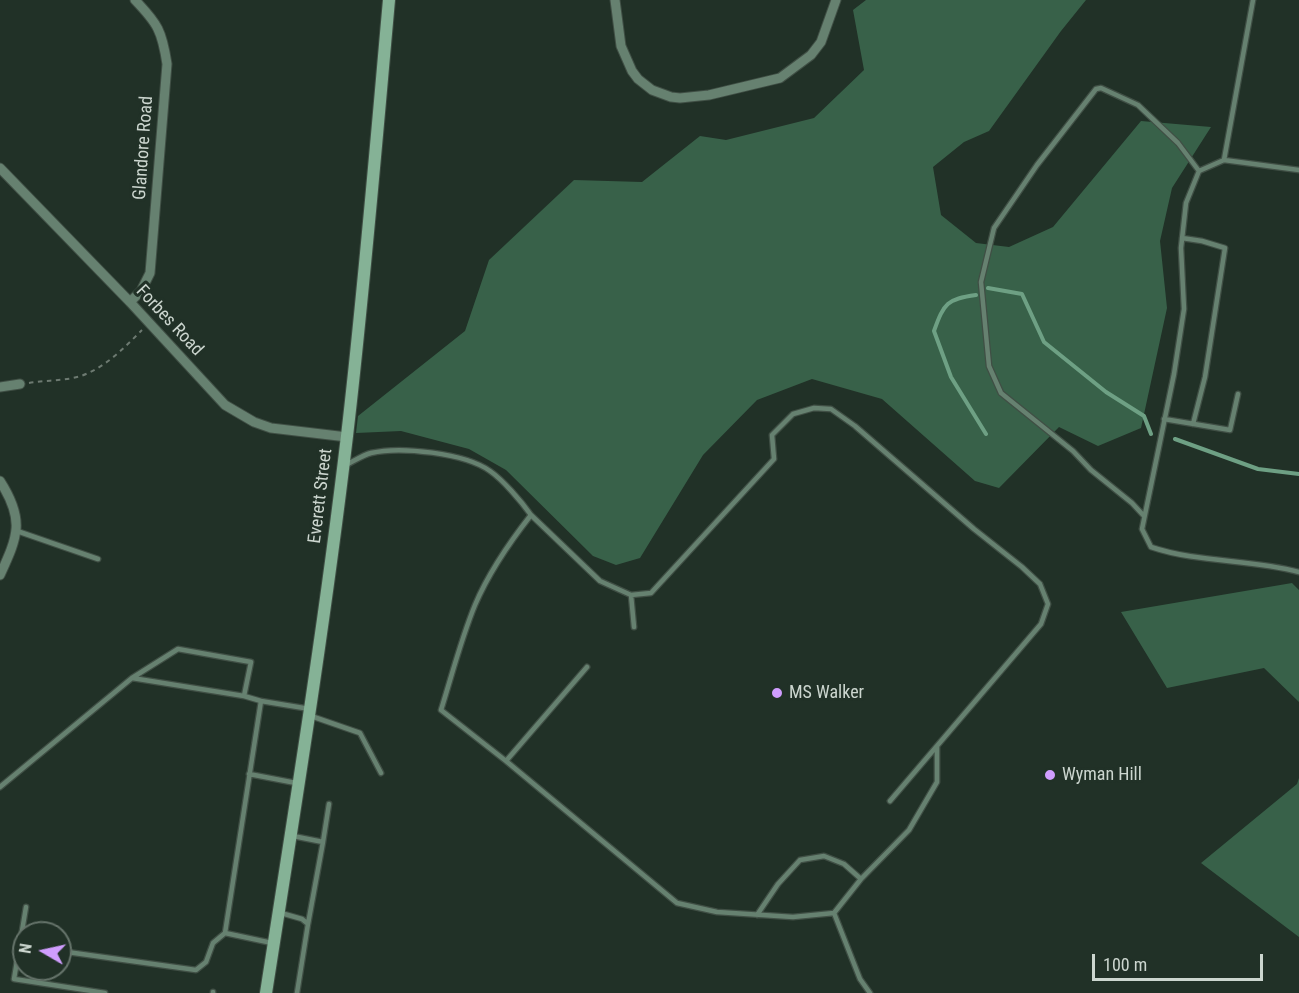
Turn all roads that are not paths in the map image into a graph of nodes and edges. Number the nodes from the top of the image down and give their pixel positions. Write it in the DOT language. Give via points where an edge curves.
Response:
graph roads {
  1 [pos="135,0"];
  2 [pos="389,0"];
  3 [pos="615,0"];
  4 [pos="836,0"];
  5 [pos="1253,0"];
  6 [pos="1224,160"];
  7 [pos="0,168"];
  8 [pos="1299,170"];
  9 [pos="1199,171"];
  10 [pos="1182,238"];
  11 [pos="130,302"];
  12 [pos="20,384"];
  13 [pos="0,387"];
  14 [pos="1238,394"];
  15 [pos="1164,419"];
  16 [pos="1194,424"];
  17 [pos="347,437"];
  18 [pos="344,466"];
  19 [pos="0,481"];
  20 [pos="531,515"];
  21 [pos="1144,516"];
  22 [pos="17,531"];
  23 [pos="98,559"];
  24 [pos="1299,572"];
  25 [pos="0,575"];
  26 [pos="631,595"];
  27 [pos="634,627"];
  28 [pos="587,667"];
  29 [pos="132,678"];
  30 [pos="244,696"];
  31 [pos="261,701"];
  32 [pos="309,712"];
  33 [pos="937,746"];
  34 [pos="506,761"];
  35 [pos="249,774"];
  36 [pos="381,774"];
  37 [pos="298,784"];
  38 [pos="0,787"];
  39 [pos="890,801"];
  40 [pos="329,804"];
  41 [pos="291,836"];
  42 [pos="323,842"];
  43 [pos="861,879"];
  44 [pos="26,907"];
  45 [pos="278,913"];
  46 [pos="834,914"];
  47 [pos="757,915"];
  48 [pos="25,921"];
  49 [pos="308,924"];
  50 [pos="225,933"];
  51 [pos="274,943"];
  52 [pos="72,953"];
  53 [pos="27,981"];
  54 [pos="105,993"];
  55 [pos="266,993"];
  56 [pos="297,993"];
  57 [pos="870,993"];
  1 -- 11 [label="street, Glandore Road" via="155,21 164,40 167,64 150,273"];
  2 -- 17 [label="street, Everett Street"];
  3 -- 4 [label="street" via="621,46 638,79 671,97 691,98 780,78 797,67 821,42"];
  5 -- 6 [label="lane"];
  6 -- 8 [label="lane"];
  6 -- 9 [label="lane"];
  7 -- 11 [label="street, Forbes Road"];
  9 -- 10 [label="lane" via="1186,203"];
  9 -- 21 [label="lane" via="1178,143 1138,105 1096,89 1036,165 994,228 981,282 989,366 1001,393"];
  10 -- 15 [label="lane" via="1184,309"];
  10 -- 16 [label="lane" via="1225,248"];
  11 -- 17 [label="street, Forbes Road" via="225,405 239,414 271,428"];
  12 -- 13 [label="street"];
  14 -- 16 [label="lane" via="1230,430"];
  15 -- 16 [label="lane"];
  15 -- 21 [label="lane"];
  17 -- 18 [label="street, Everett Street"];
  18 -- 20 [label="lane" via="370,453 434,452 490,471"];
  18 -- 32 [label="street, Everett Street"];
  19 -- 22 [label="street" via="14,509"];
  20 -- 26 [label="lane" via="600,581"];
  20 -- 34 [label="lane" via="510,542 475,605 441,710"];
  21 -- 24 [label="lane" via="1142,529 1151,547"];
  22 -- 23 [label="lane"];
  22 -- 25 [label="street"];
  26 -- 27 [label="lane"];
  26 -- 33 [label="lane" via="651,593 774,459 772,435 793,414 814,408 831,410 1022,567 1040,584 1048,604 1041,624"];
  28 -- 34 [label="lane"];
  29 -- 30 [label="lane"];
  29 -- 30 [label="lane" via="178,649 251,662"];
  29 -- 38 [label="lane"];
  30 -- 31 [label="lane"];
  31 -- 32 [label="lane"];
  31 -- 35 [label="lane"];
  32 -- 36 [label="lane" via="360,733"];
  32 -- 37 [label="street, Everett Street"];
  33 -- 39 [label="lane"];
  33 -- 43 [label="lane" via="937,782 909,830"];
  34 -- 47 [label="lane" via="677,903"];
  35 -- 37 [label="lane"];
  35 -- 50 [label="lane"];
  37 -- 41 [label="street, Everett Street"];
  40 -- 42 [label="lane"];
  41 -- 42 [label="lane"];
  41 -- 45 [label="street, Everett Street"];
  42 -- 49 [label="lane"];
  43 -- 46 [label="lane"];
  43 -- 47 [label="lane" via="844,864 824,856 800,860"];
  44 -- 48 [label="lane"];
  45 -- 49 [label="lane"];
  45 -- 51 [label="street, Everett Street"];
  46 -- 47 [label="lane"];
  46 -- 57 [label="lane" via="860,979"];
  49 -- 56 [label="lane"];
  50 -- 51 [label="lane"];
  50 -- 52 [label="lane" via="213,943 207,962 196,970"];
  51 -- 55 [label="street, Everett Street"];
  53 -- 54 [label="lane"];
}
